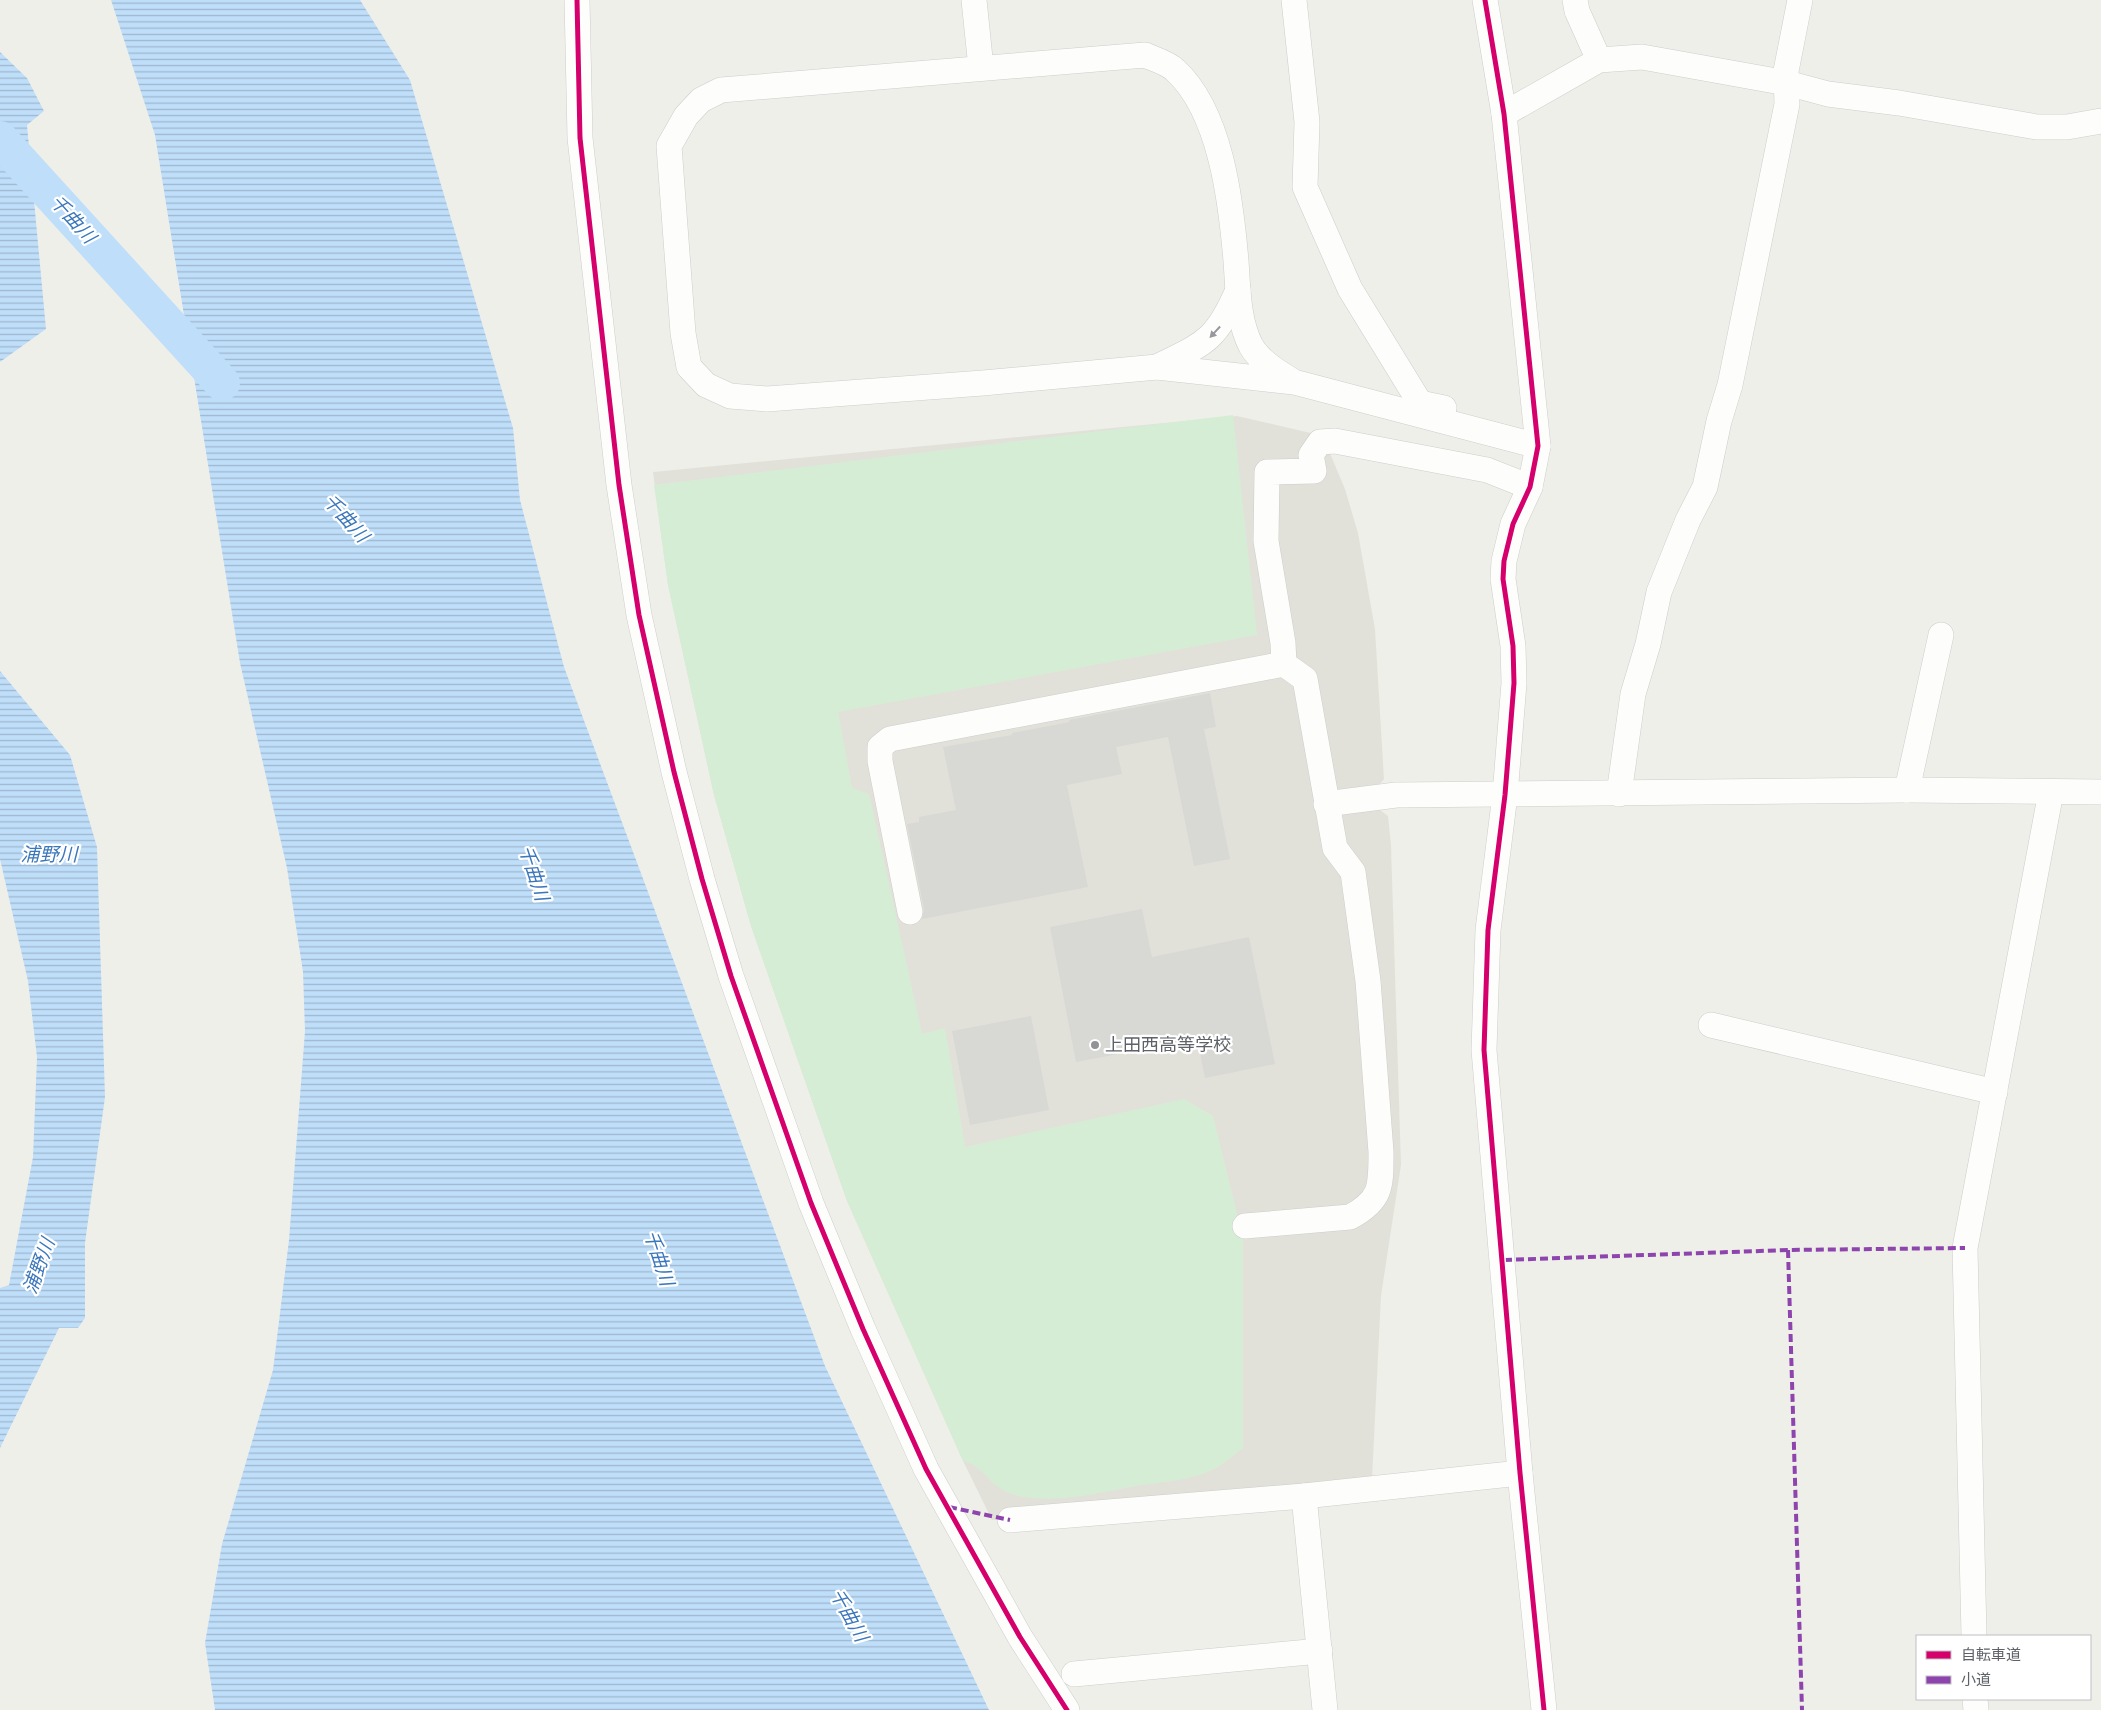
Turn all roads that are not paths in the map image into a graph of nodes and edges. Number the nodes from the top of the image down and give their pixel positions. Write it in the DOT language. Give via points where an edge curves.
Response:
graph roads {
  1 [pos="577,0"];
  2 [pos="974,0"];
  3 [pos="1294,0"];
  4 [pos="1485,0"];
  5 [pos="1575,0"];
  6 [pos="1800,0"];
  7 [pos="1599,60"];
  8 [pos="980,68"];
  9 [pos="1788,83"];
  10 [pos="1504,114"];
  11 [pos="2101,121"];
  12 [pos="1238,290"];
  13 [pos="1158,367"];
  14 [pos="1294,382"];
  15 [pos="1537,438"];
  16 [pos="1530,487"];
  17 [pos="1941,635"];
  18 [pos="1284,664"];
  19 [pos="1907,790"];
  20 [pos="2051,792"];
  21 [pos="2101,792"];
  22 [pos="1619,794"];
  23 [pos="1505,795"];
  24 [pos="1326,804"];
  25 [pos="910,912"];
  26 [pos="1711,1025"];
  27 [pos="1996,1092"];
  28 [pos="1245,1226"];
  29 [pos="1520,1473"];
  30 [pos="1304,1496"];
  31 [pos="1010,1520"];
  32 [pos="1974,1635"];
  33 [pos="1320,1651"];
  34 [pos="1074,1674"];
  35 [pos="1067,1710"];
  36 [pos="1325,1710"];
  37 [pos="1544,1710"];
  1 -- 35 [label="street" via="580,138 619,485 639,615 702,879 811,1203 863,1329 926,1469 1020,1637"];
  2 -- 8 [label="street"];
  3 -- 15 [label="street" via="1307,122 1304,187 1350,289 1420,403"];
  4 -- 10 [label="street"];
  5 -- 7 [label="street"];
  6 -- 9 [label="street" via="1786,71"];
  7 -- 9 [label="street" via="1642,57"];
  7 -- 10 [label="street"];
  8 -- 12 [label="street" via="1145,55 1174,68 1189,84 1215,134 1233,224"];
  8 -- 13 [label="street" via="721,90 701,100 686,116 669,146 683,332 689,367 706,386 730,396 768,399"];
  9 -- 11 [label="street" via="1828,94 2037,127 2067,128"];
  9 -- 22 [label="street" via="1787,104 1730,385 1705,487 1659,592 1633,694"];
  10 -- 15 [label="street"];
  12 -- 13 [label="street, one-way" via="1216,332 1201,345"];
  12 -- 14 [label="street" via="1244,328 1252,348 1270,366"];
  13 -- 14 [label="street"];
  14 -- 15 [label="street"];
  15 -- 16 [label="street"];
  16 -- 18 [label="street" via="1487,470 1335,441 1320,442 1311,455 1314,471 1267,472 1266,542"];
  16 -- 23 [label="street" via="1514,524 1504,561 1514,683"];
  17 -- 19 [label="street"];
  18 -- 24 [label="street" via="1305,679"];
  18 -- 25 [label="street" via="890,739 880,747 880,761"];
  19 -- 20 [label="street"];
  19 -- 22 [label="street"];
  20 -- 21 [label="street"];
  20 -- 27 [label="street"];
  22 -- 23 [label="street"];
  23 -- 24 [label="street" via="1396,795"];
  23 -- 29 [label="street" via="1488,930 1484,1050"];
  24 -- 28 [label="street" via="1335,848 1353,872 1368,981 1381,1179 1377,1196 1350,1217"];
  26 -- 27 [label="street"];
  27 -- 32 [label="street" via="1965,1248"];
  29 -- 30 [label="street"];
  29 -- 37 [label="street"];
  30 -- 31 [label="street"];
  30 -- 33 [label="street"];
  33 -- 34 [label="street"];
  33 -- 36 [label="street"];
}
